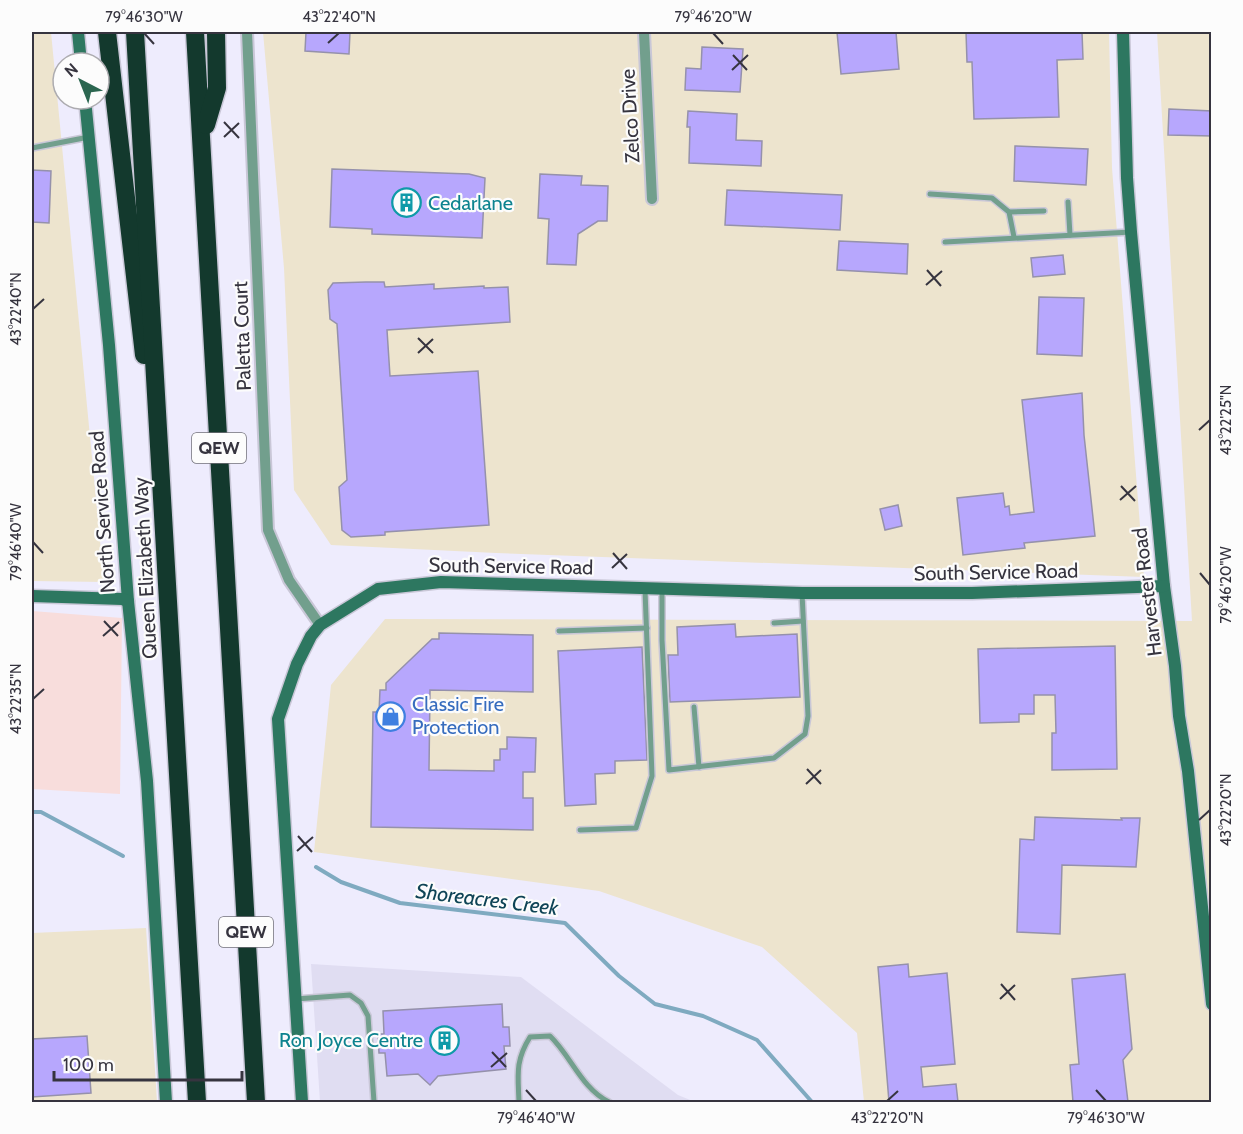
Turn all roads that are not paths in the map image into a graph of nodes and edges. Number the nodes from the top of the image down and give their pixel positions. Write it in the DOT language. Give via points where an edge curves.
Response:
graph roads {
  1 [pos="78,32"];
  2 [pos="107,32"];
  3 [pos="135,32"];
  4 [pos="195,32"];
  5 [pos="216,32"];
  6 [pos="247,32"];
  7 [pos="644,32"];
  8 [pos="1123,32"];
  9 [pos="80,51"];
  10 [pos="86,111"];
  11 [pos="202,135"];
  12 [pos="89,137"];
  13 [pos="32,148"];
  14 [pos="930,194"];
  15 [pos="652,199"];
  16 [pos="1068,202"];
  17 [pos="1044,211"];
  18 [pos="1009,212"];
  19 [pos="1131,231"];
  20 [pos="1070,235"];
  21 [pos="1014,237"];
  22 [pos="945,242"];
  23 [pos="161,451"];
  24 [pos="1164,586"];
  25 [pos="645,588"];
  26 [pos="662,588"];
  27 [pos="802,592"];
  28 [pos="32,596"];
  29 [pos="128,601"];
  30 [pos="803,621"];
  31 [pos="774,623"];
  32 [pos="320,625"];
  33 [pos="647,628"];
  34 [pos="559,631"];
  35 [pos="694,707"];
  36 [pos="699,767"];
  37 [pos="580,830"];
  38 [pos="295,999"];
  39 [pos="1212,1004"];
  40 [pos="166,1102"];
  41 [pos="197,1102"];
  42 [pos="256,1102"];
  43 [pos="302,1102"];
  44 [pos="374,1102"];
  45 [pos="519,1102"];
  46 [pos="609,1102"];
  1 -- 9 [label="street"];
  2 -- 23 [label="highway" via="150,412"];
  3 -- 23 [label="highway, Queen Elizabeth Way"];
  4 -- 11 [label="highway, QEW"];
  5 -- 11 [label="highway" via="217,88"];
  6 -- 32 [label="street, Paletta Court" via="268,530 289,580"];
  7 -- 15 [label="street, Zelco Drive"];
  8 -- 19 [label="street, Harvester Road"];
  10 -- 12 [label="street, North Service Road"];
  11 -- 42 [label="highway, QEW"];
  12 -- 13 [label="lane"];
  12 -- 29 [label="street, North Service Road"];
  14 -- 18 [label="lane" via="992,198"];
  16 -- 20 [label="lane"];
  17 -- 18 [label="lane"];
  18 -- 21 [label="lane"];
  19 -- 20 [label="lane"];
  19 -- 24 [label="street, Harvester Road"];
  20 -- 21 [label="lane"];
  21 -- 22 [label="lane"];
  23 -- 41 [label="highway, Queen Elizabeth Way"];
  24 -- 27 [label="street, South Service Road" via="972,593"];
  24 -- 39 [label="street, Harvester Road"];
  25 -- 26 [label="street, South Service Road"];
  25 -- 32 [label="street, South Service Road" via="441,582 378,589"];
  25 -- 33 [label="lane"];
  26 -- 27 [label="street, South Service Road"];
  26 -- 36 [label="lane" via="669,770"];
  27 -- 30 [label="lane"];
  28 -- 29 [label="street"];
  29 -- 40 [label="street, North Service Road" via="147,781"];
  30 -- 31 [label="lane"];
  30 -- 36 [label="lane" via="808,716 805,734 774,758"];
  32 -- 38 [label="street, South Service Road" via="297,664 278,719"];
  33 -- 34 [label="lane"];
  33 -- 37 [label="lane" via="652,776 636,828"];
  35 -- 36 [label="lane"];
  38 -- 43 [label="street, South Service Road"];
  38 -- 44 [label="lane" via="351,995 361,1003 368,1016"];
  45 -- 46 [label="lane" via="520,1052 530,1037 550,1036 579,1075"];
}
